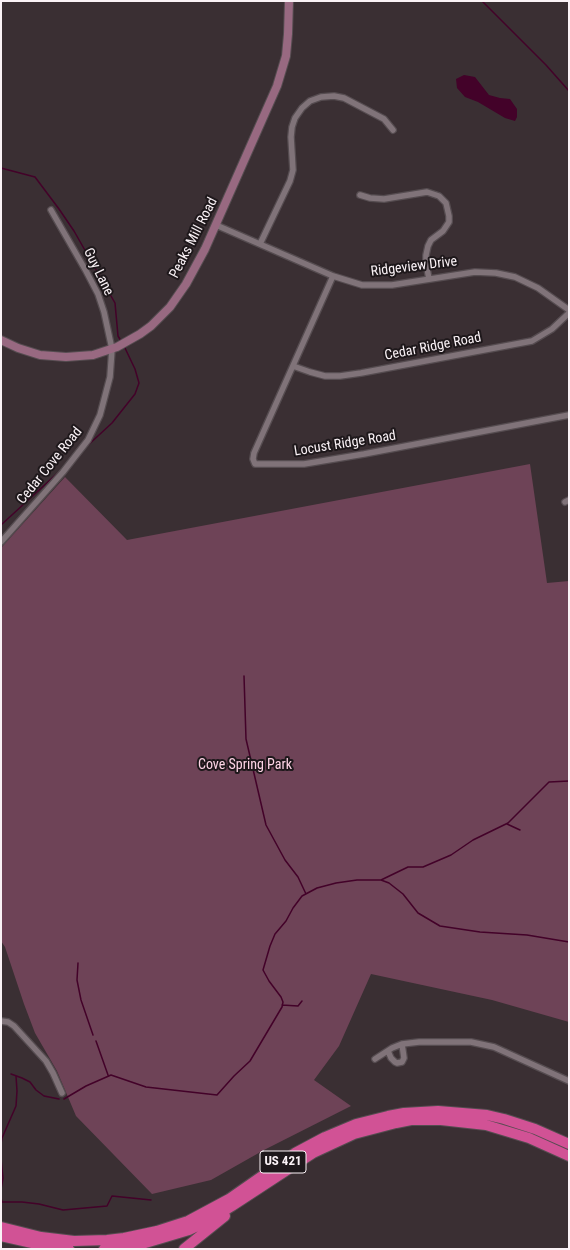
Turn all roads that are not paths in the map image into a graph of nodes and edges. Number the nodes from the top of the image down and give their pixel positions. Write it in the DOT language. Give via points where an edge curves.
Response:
graph roads {
  1 [pos="290,1"];
  2 [pos="393,130"];
  3 [pos="360,195"];
  4 [pos="51,210"];
  5 [pos="216,225"];
  6 [pos="260,244"];
  7 [pos="333,276"];
  8 [pos="429,279"];
  9 [pos="569,311"];
  10 [pos="1,340"];
  11 [pos="112,349"];
  12 [pos="293,366"];
  13 [pos="569,416"];
  14 [pos="1,542"];
  15 [pos="1,1021"];
  16 [pos="402,1044"];
  17 [pos="388,1051"];
  18 [pos="375,1059"];
  19 [pos="569,1081"];
  20 [pos="62,1093"];
  21 [pos="569,1144"];
  22 [pos="569,1156"];
  23 [pos="255,1191"];
  24 [pos="1,1227"];
  25 [pos="1,1236"];
  26 [pos="70,1249"];
  27 [pos="104,1249"];
  28 [pos="184,1249"];
  1 -- 5 [label="street, Peaks Mill Road" via="288,41 282,73"];
  2 -- 6 [label="street" via="384,119 344,98 321,97 310,101 295,118 291,137 293,170"];
  3 -- 8 [label="street" via="384,199 427,192 443,199 448,209 449,222 428,246 426,262"];
  4 -- 11 [label="street, Guy Lane" via="98,294"];
  5 -- 6 [label="street, Ridgeview Drive"];
  5 -- 11 [label="street, Peaks Mill Road" via="193,273 170,307 140,334"];
  6 -- 7 [label="street, Ridgeview Drive"];
  7 -- 8 [label="street, Ridgeview Drive" via="362,286 392,285"];
  7 -- 12 [label="street, Locust Ridge Road"];
  8 -- 9 [label="street, Ridgeview Drive" via="475,272 496,272 515,277 538,288"];
  9 -- 12 [label="street, Cedar Ridge Road" via="552,329 532,341 340,376 326,376"];
  10 -- 11 [label="street, Peaks Mill Road" via="29,352 53,357 79,357"];
  11 -- 14 [label="street, Cedar Cove Road" via="105,399 88,440"];
  12 -- 13 [label="street, Locust Ridge Road" via="254,453 254,464 304,464"];
  15 -- 20 [label="street" via="14,1026 46,1061"];
  16 -- 17 [label="street"];
  16 -- 17 [label="street" via="402,1062 395,1062"];
  16 -- 19 [label="street" via="444,1041 480,1043"];
  17 -- 18 [label="street"];
  21 -- 24 [label="highway, US 421" via="535,1129 487,1115 443,1111 404,1113 356,1124 325,1137 295,1153 215,1207 188,1221 157,1231 113,1239 74,1241 41,1237"];
  22 -- 23 [label="highway, US 421" via="529,1138 486,1125 411,1120 368,1129 341,1139 306,1157"];
  23 -- 27 [label="highway, US 421" via="218,1215 188,1230 147,1243"];
  23 -- 28 [label="highway"];
  25 -- 26 [label="highway"];
}
